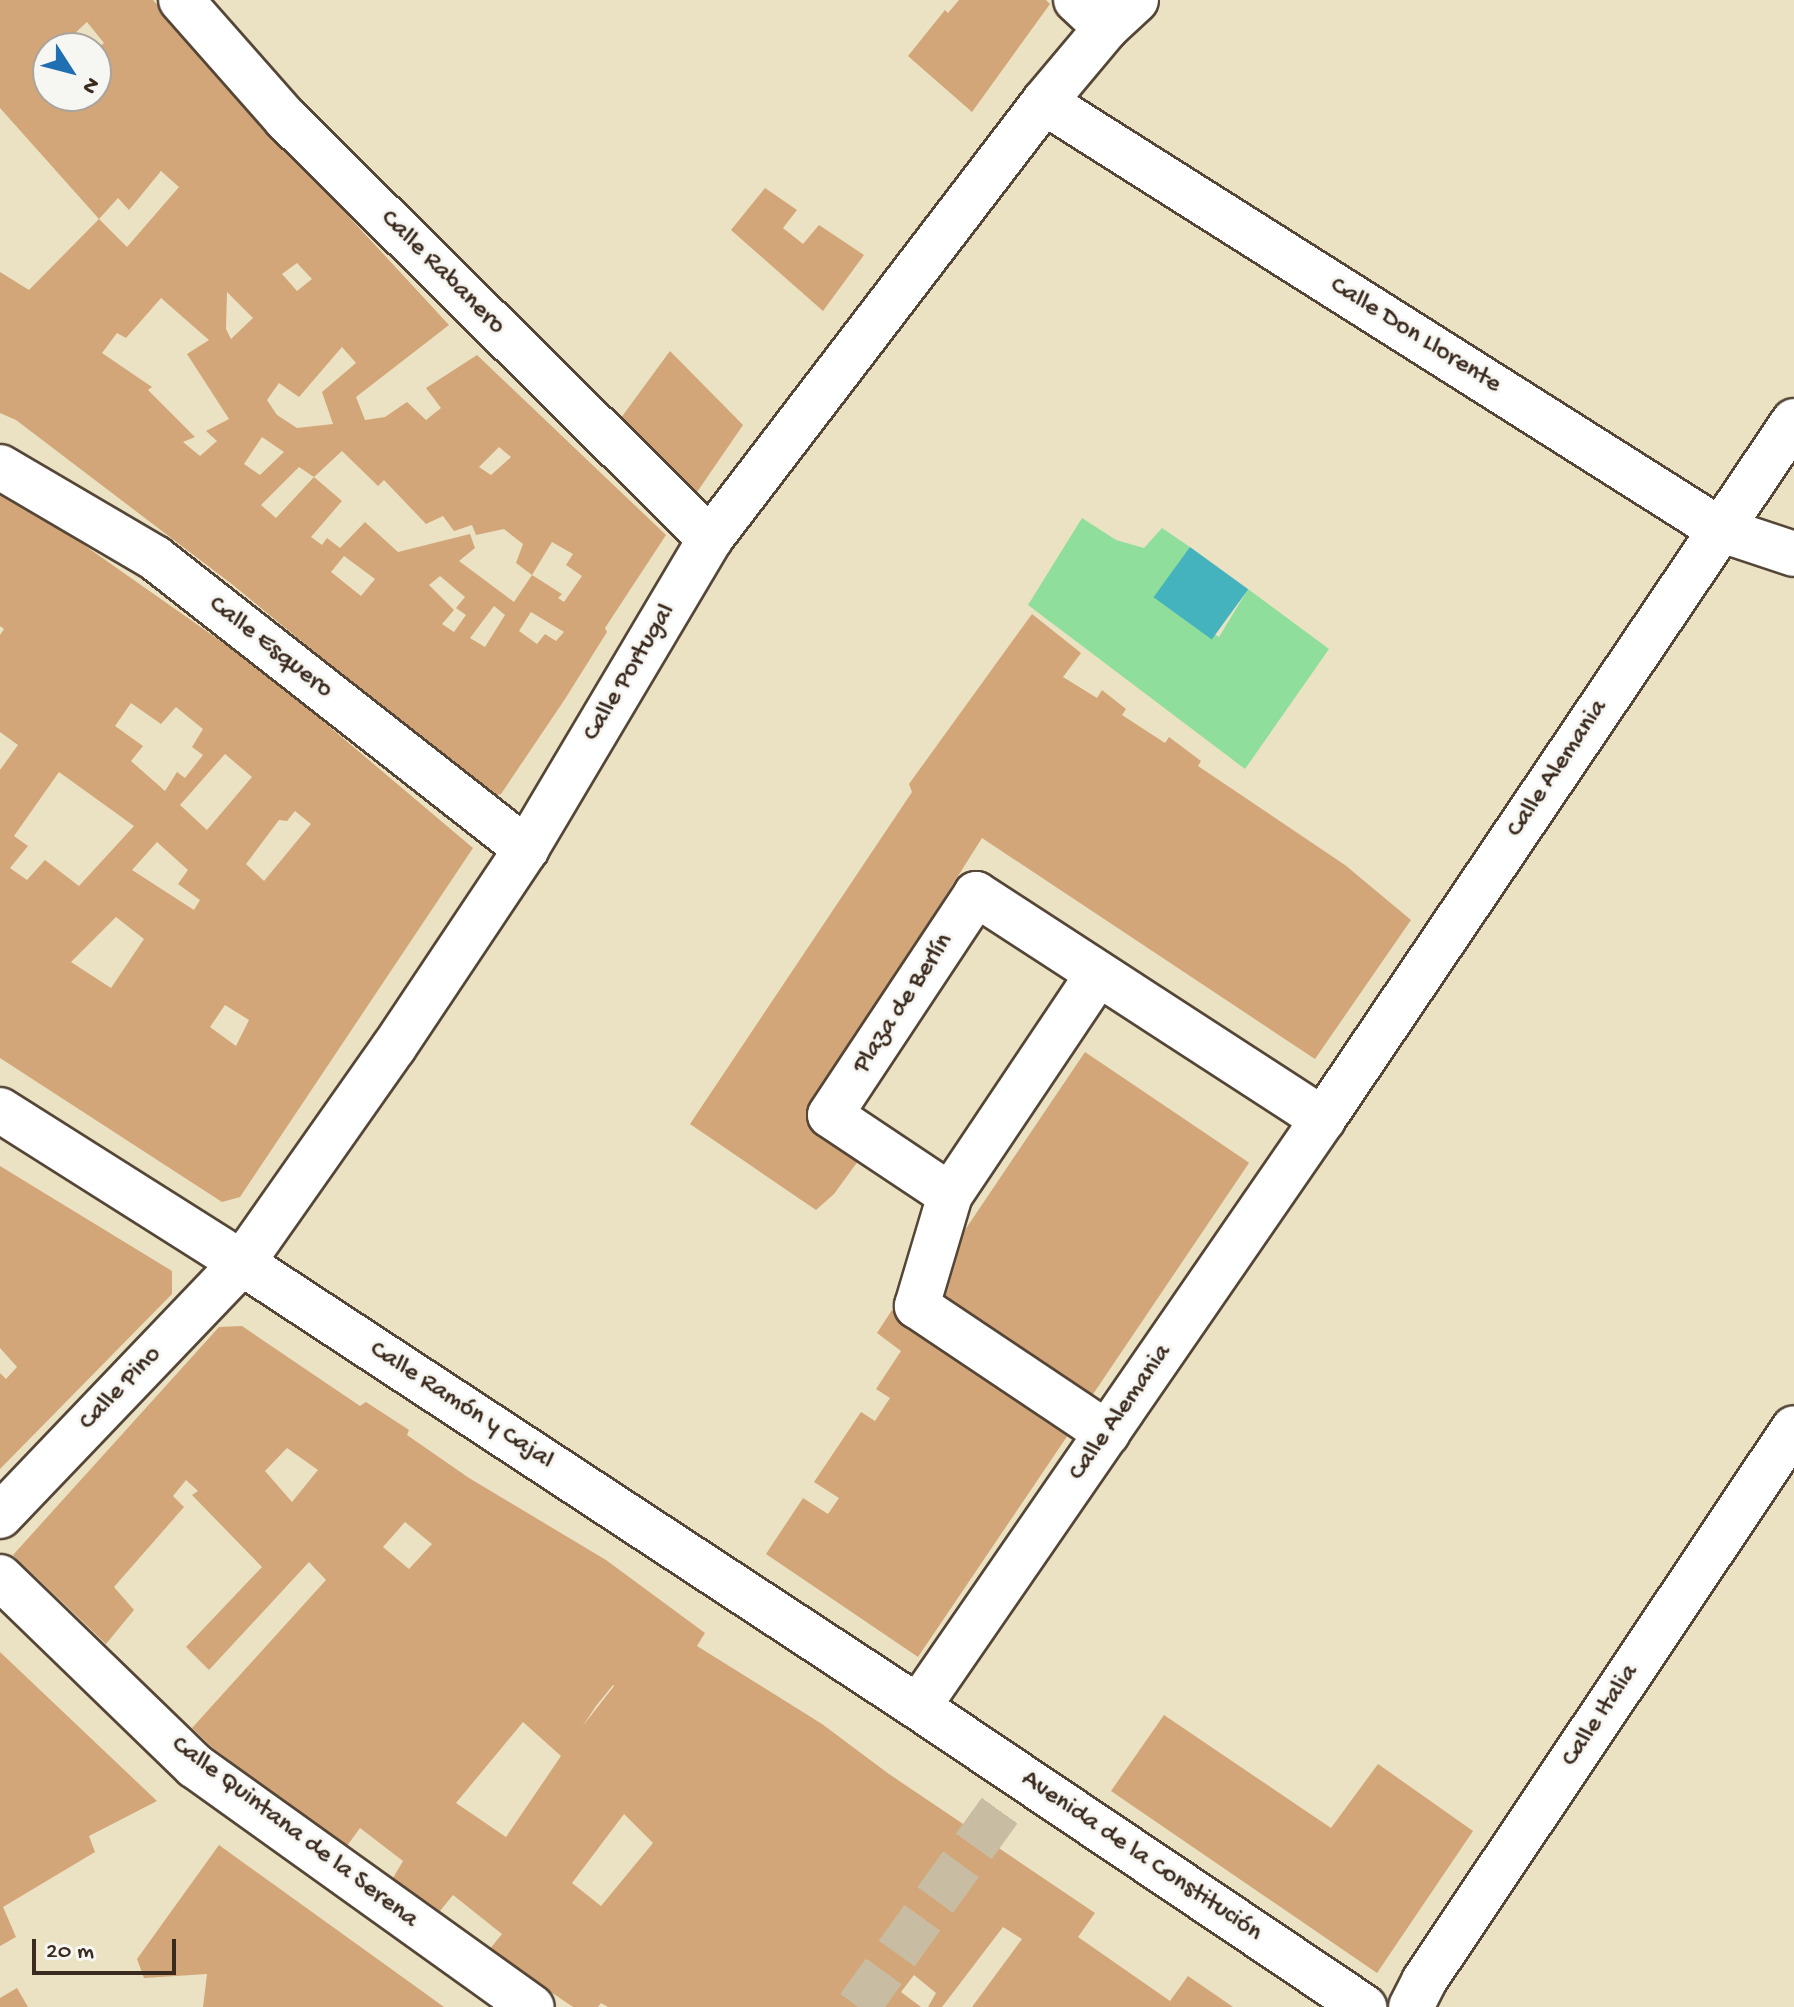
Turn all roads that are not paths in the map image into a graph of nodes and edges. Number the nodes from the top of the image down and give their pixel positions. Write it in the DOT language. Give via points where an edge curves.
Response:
graph roads {
  1 [pos="181,0"];
  2 [pos="1106,9"];
  3 [pos="1044,102"];
  4 [pos="1794,421"];
  5 [pos="0,467"];
  6 [pos="1719,529"];
  7 [pos="710,539"];
  8 [pos="1794,554"];
  9 [pos="526,849"];
  10 [pos="1098,974"];
  11 [pos="0,1110"];
  12 [pos="1323,1119"];
  13 [pos="950,1195"];
  14 [pos="242,1263"];
  15 [pos="1794,1428"];
  16 [pos="1107,1433"];
  17 [pos="0,1516"];
  18 [pos="0,1577"];
  19 [pos="918,1707"];
  20 [pos="522,2004"];
  21 [pos="1364,2007"];
  22 [pos="1411,2007"];
  1 -- 7 [label="street, Calle Rabanero" via="286,119"];
  2 -- 3 [label="street, Calle Portugal"];
  3 -- 6 [label="street, Calle Don Llorente"];
  3 -- 7 [label="street, Calle Portugal"];
  4 -- 6 [label="street, Calle Alemania"];
  5 -- 9 [label="street, Calle Esquero" via="155,558"];
  6 -- 8 [label="street, Calle Don Llorente"];
  6 -- 12 [label="street, Calle Alemania"];
  7 -- 9 [label="street, Calle Portugal"];
  9 -- 14 [label="street, Calle Portugal"];
  10 -- 12 [label="street"];
  10 -- 13 [label="street"];
  10 -- 13 [label="street, Plaza de Berlín" via="976,894 830,1115"];
  11 -- 14 [label="street, Calle Ramón y Cajal"];
  12 -- 16 [label="street, Calle Alemania"];
  13 -- 16 [label="street" via="917,1306"];
  14 -- 17 [label="street, Calle Pino"];
  14 -- 19 [label="street, Calle Ramón y Cajal"];
  15 -- 22 [label="street, Calle Italia"];
  16 -- 19 [label="street, Calle Alemania"];
  18 -- 20 [label="street, Calle Quintana de la Serena" via="195,1766"];
  19 -- 21 [label="street, Avenida de la Constitución"];
}
